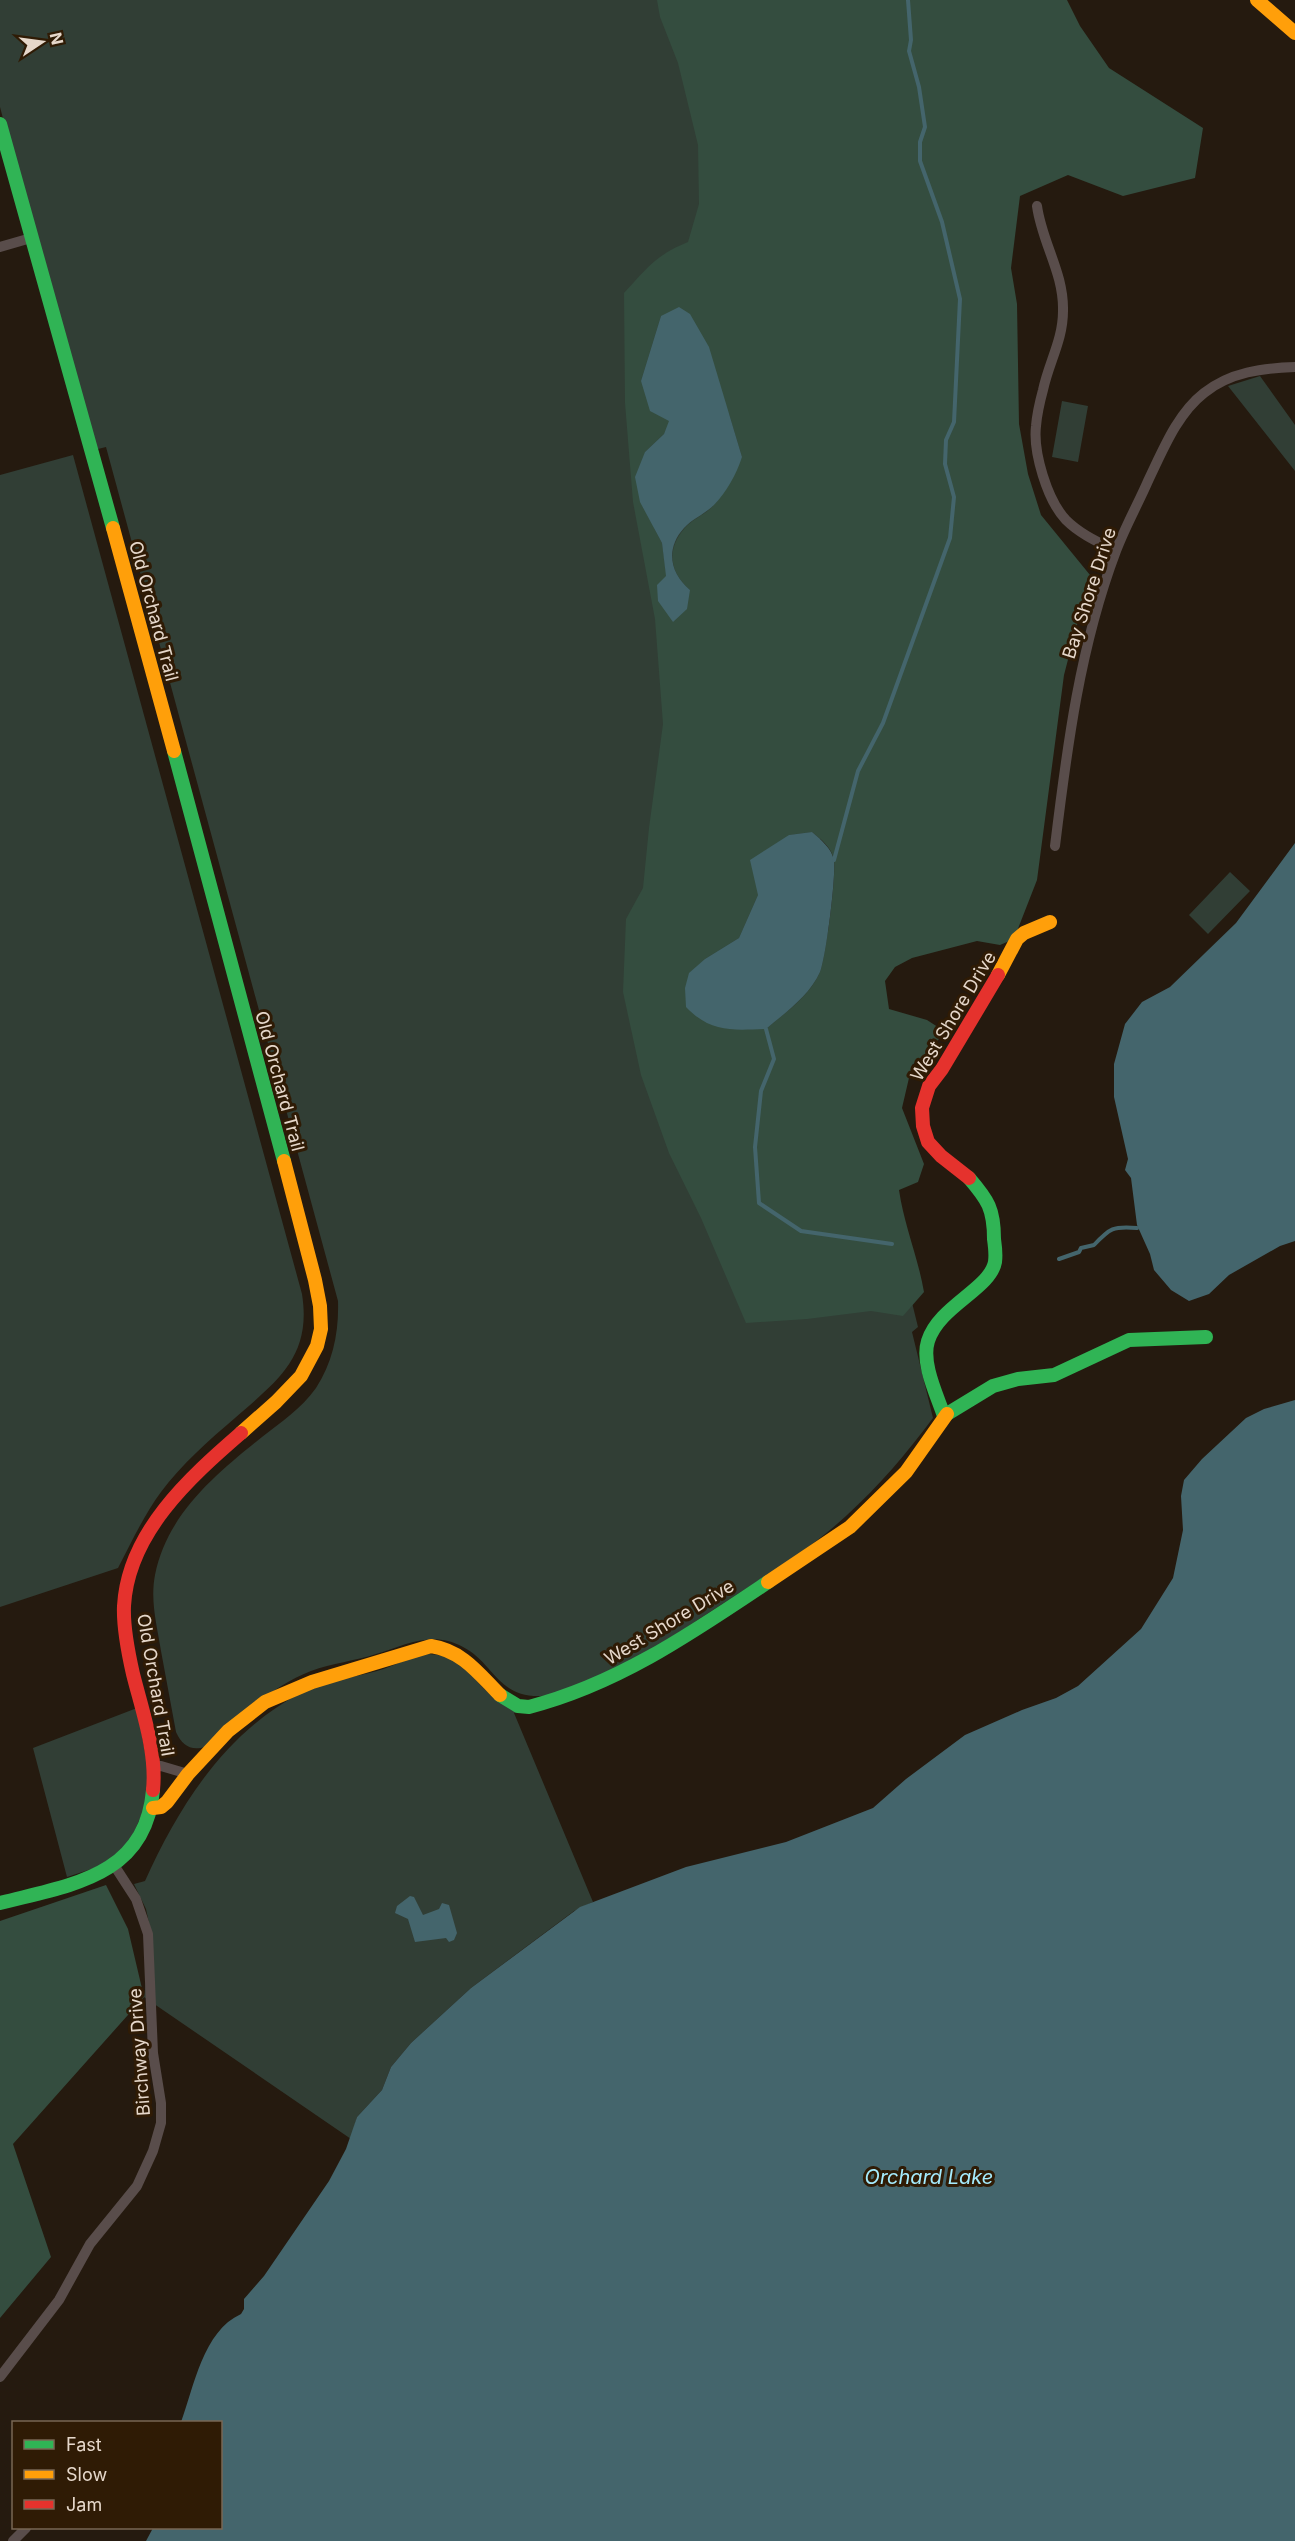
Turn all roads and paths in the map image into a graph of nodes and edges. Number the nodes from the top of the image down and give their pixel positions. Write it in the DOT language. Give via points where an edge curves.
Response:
graph roads {
  1 [pos="1257,0"];
  2 [pos="1295,33"];
  3 [pos="0,124"];
  4 [pos="1037,206"];
  5 [pos="31,238"];
  6 [pos="0,247"];
  7 [pos="1295,367"];
  8 [pos="1116,551"];
  9 [pos="1055,846"];
  10 [pos="1050,922"];
  11 [pos="1206,1337"];
  12 [pos="944,1416"];
  13 [pos="152,1767"];
  14 [pos="188,1774"];
  15 [pos="153,1808"];
  16 [pos="114,1865"];
  17 [pos="0,1903"];
  18 [pos="0,2377"];
  19 [pos="25,2529"];
  20 [pos="13,2541"];
  1 -- 2 [label="street"];
  3 -- 5 [label="street, Old Orchard Trail"];
  4 -- 8 [label="street" via="1063,295 1062,332 1043,388 1036,427 1043,475 1065,519 1083,534"];
  5 -- 6 [label="street"];
  5 -- 13 [label="street, Old Orchard Trail" via="160,698 303,1231 320,1311 321,1329 315,1353 299,1380 202,1467 151,1526 132,1566 124,1600 125,1632"];
  7 -- 8 [label="street, Bay Shore Drive" via="1247,372 1204,393 1174,430"];
  8 -- 9 [label="street, Bay Shore Drive" via="1083,662"];
  10 -- 12 [label="street, West Shore Drive" via="1017,939 929,1086 922,1108 928,1142 981,1192 994,1219 995,1263 987,1278 936,1322 927,1343 927,1362"];
  11 -- 12 [label="street, West Shore Drive" via="1129,1340 1054,1375 993,1386"];
  12 -- 14 [label="street, West Shore Drive" via="906,1472 850,1527 712,1620 648,1660 599,1684 556,1700 518,1706 503,1698 462,1656 445,1648 415,1649 312,1682 265,1702 228,1731"];
  13 -- 14 [label="street"];
  13 -- 15 [label="street, Old Orchard Trail"];
  14 -- 15 [label="street, West Shore Drive" via="167,1802"];
  15 -- 16 [label="street, Old Orchard Trail" via="142,1836"];
  16 -- 17 [label="street, Old Orchard Trail" via="83,1879"];
  16 -- 18 [label="street, Birchway Drive" via="136,1899 148,1934 160,2123 153,2151 137,2186 90,2244 53,2309"];
  19 -- 20 [label="street"];
}
